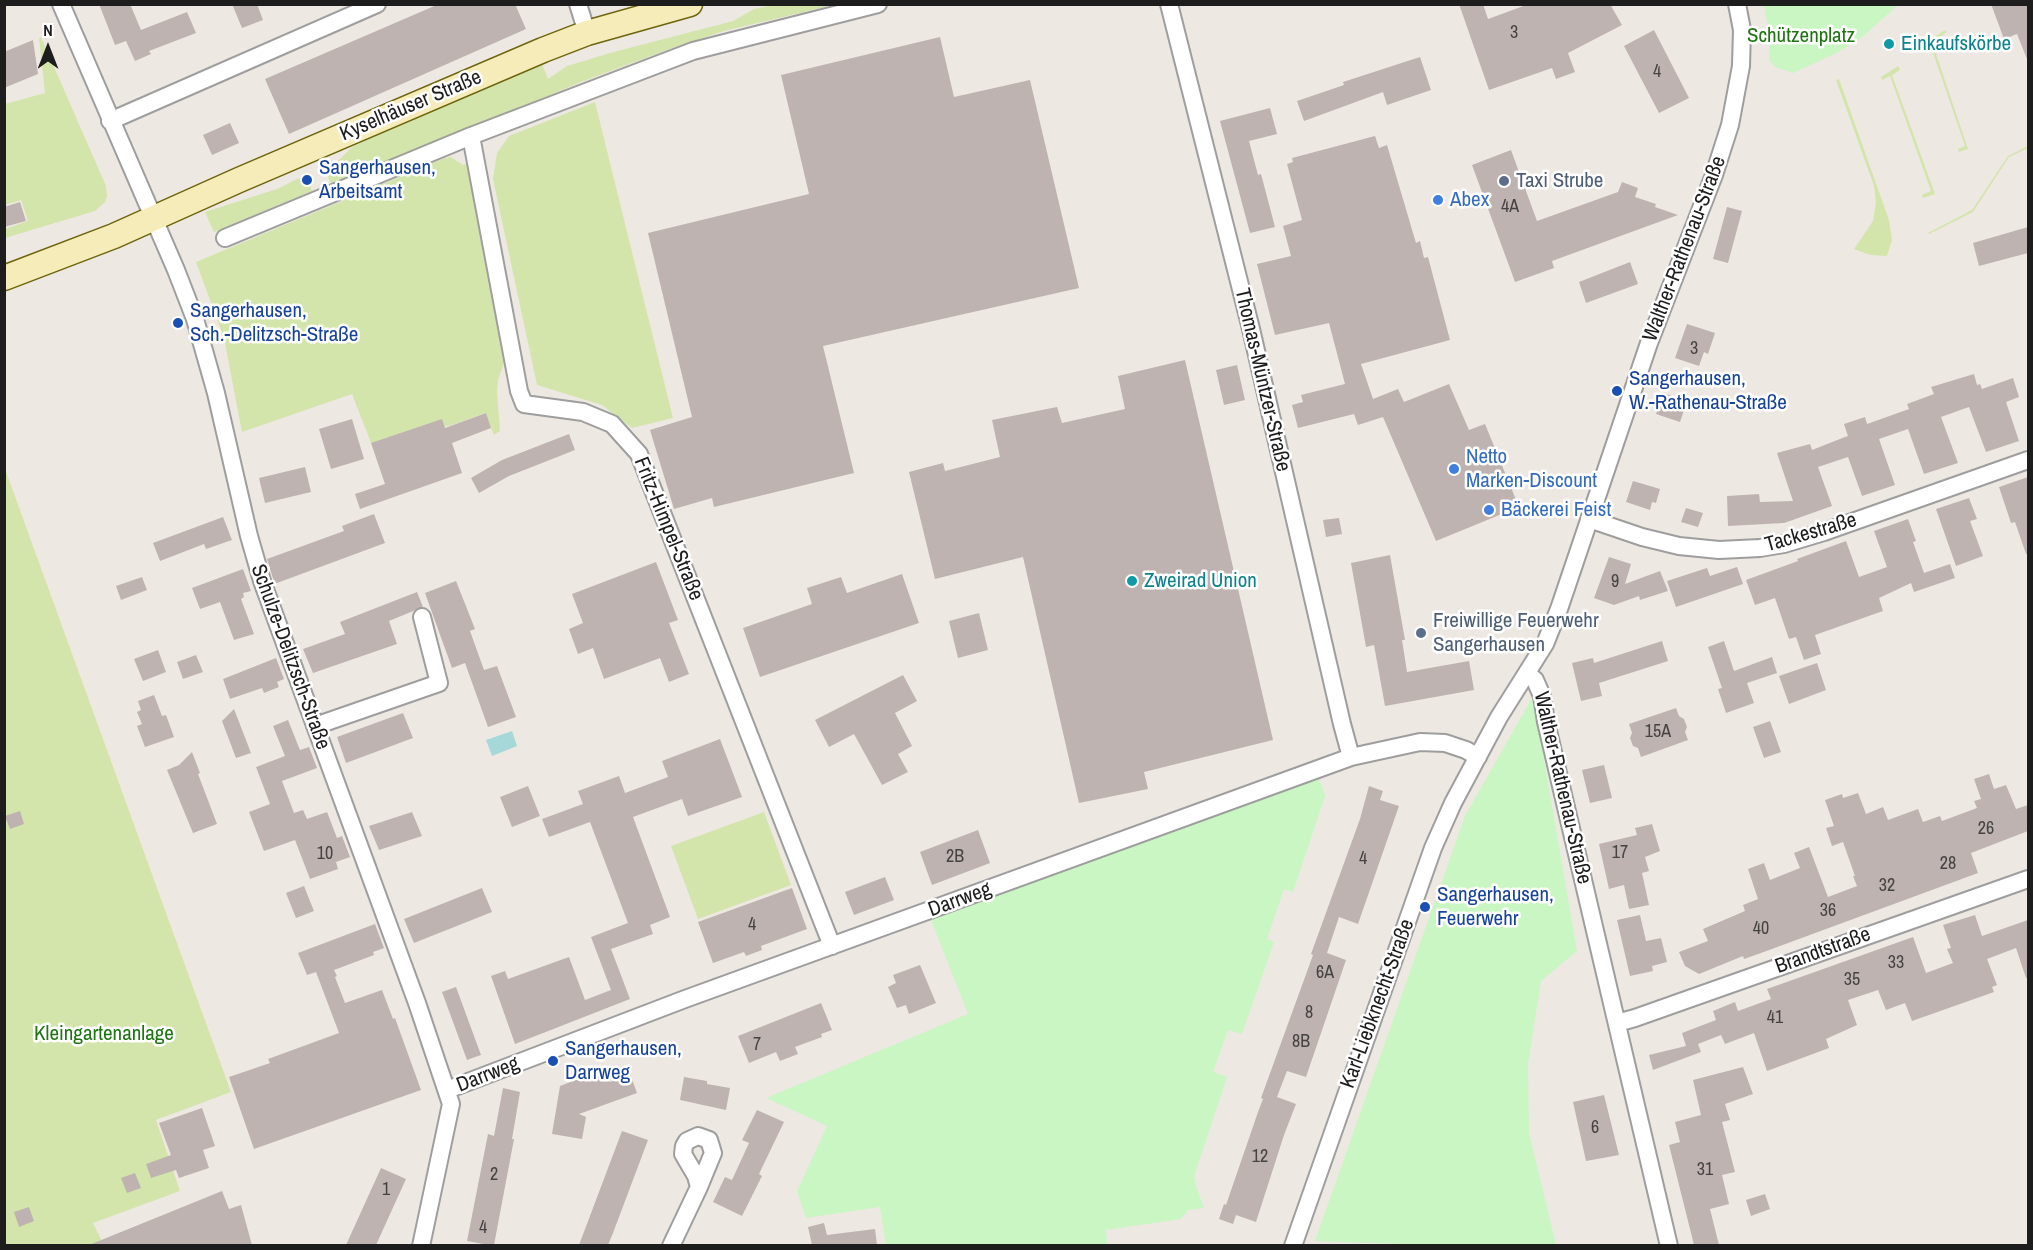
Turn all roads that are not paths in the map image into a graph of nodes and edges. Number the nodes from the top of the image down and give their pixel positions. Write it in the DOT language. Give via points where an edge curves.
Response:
graph roads {
  1 [pos="61,4"];
  2 [pos="377,4"];
  3 [pos="578,4"];
  4 [pos="690,4"];
  5 [pos="878,4"];
  6 [pos="1169,4"];
  7 [pos="1737,4"];
  8 [pos="587,33"];
  9 [pos="110,122"];
  10 [pos="471,136"];
  11 [pos="153,218"];
  12 [pos="225,238"];
  13 [pos="4,278"];
  14 [pos="2028,460"];
  15 [pos="1589,519"];
  16 [pos="422,617"];
  17 [pos="1527,673"];
  18 [pos="315,726"];
  19 [pos="1351,757"];
  20 [pos="1478,757"];
  21 [pos="2028,879"];
  22 [pos="832,946"];
  23 [pos="1617,1023"];
  24 [pos="447,1090"];
  25 [pos="699,1186"];
  26 [pos="421,1245"];
  27 [pos="671,1245"];
  28 [pos="1293,1245"];
  29 [pos="1669,1245"];
  1 -- 9 [label="street, Schulze-Delitzsch-Straße"];
  2 -- 9 [label="street"];
  3 -- 8 [label="street"];
  4 -- 8 [label="main road, Kyselhäuser Straße"];
  5 -- 10 [label="street" via="693,51"];
  6 -- 19 [label="street, Thomas-Müntzer-Straße" via="1251,328"];
  7 -- 15 [label="street, Walther-Rathenau-Straße" via="1742,30 1741,66 1730,125"];
  8 -- 11 [label="main road, Kyselhäuser Straße"];
  9 -- 11 [label="street, Schulze-Delitzsch-Straße"];
  10 -- 12 [label="street"];
  10 -- 22 [label="street, Fritz-Himpel-Straße" via="524,404 583,412 612,424 639,454"];
  11 -- 13 [label="main road, Kyselhäuser Straße"];
  11 -- 18 [label="street, Schulze-Delitzsch-Straße" via="195,319 262,581"];
  14 -- 15 [label="street, Tackestraße" via="1824,532 1760,548 1719,550 1679,546"];
  15 -- 17 [label="street, Walther-Rathenau-Straße" via="1550,633"];
  16 -- 18 [label="street" via="439,683"];
  17 -- 20 [label="street, Karl-Liebknecht-Straße"];
  17 -- 23 [label="street, Walther-Rathenau-Straße" via="1541,690"];
  18 -- 24 [label="street, Schulze-Delitzsch-Straße"];
  19 -- 20 [label="street, Darrweg" via="1420,742 1444,743"];
  19 -- 22 [label="street, Darrweg"];
  20 -- 28 [label="street, Karl-Liebknecht-Straße" via="1433,848"];
  21 -- 23 [label="street, Brandtstraße"];
  22 -- 24 [label="street, Darrweg"];
  23 -- 29 [label="street, Walther-Rathenau-Straße"];
  24 -- 26 [label="street, Schulze-Delitzsch-Straße" via="452,1104"];
  25 -- 27 [label="street"];
}
